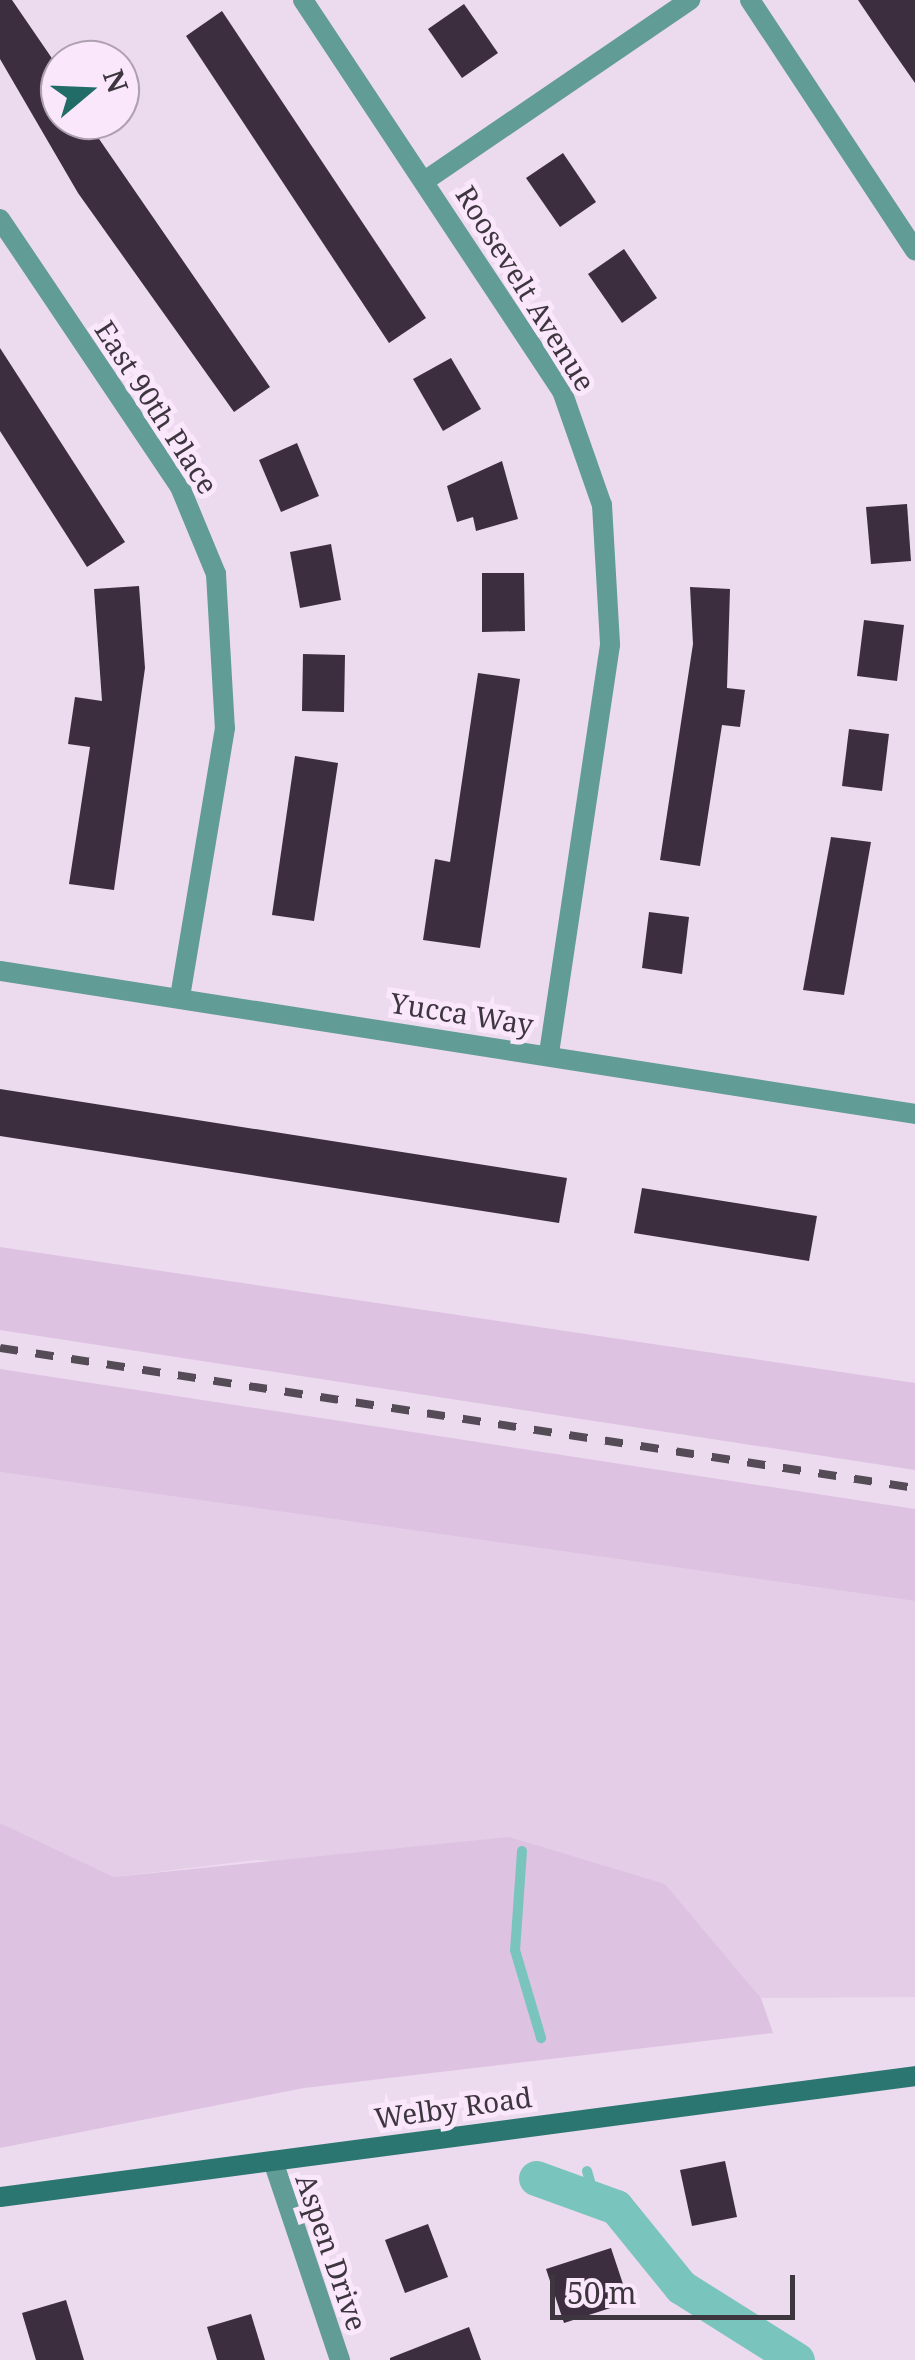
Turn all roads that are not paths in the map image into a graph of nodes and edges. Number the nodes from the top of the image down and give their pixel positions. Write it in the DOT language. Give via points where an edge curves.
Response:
graph roads {
  1 [pos="304,0"];
  2 [pos="690,0"];
  3 [pos="750,0"];
  4 [pos="426,180"];
  5 [pos="0,220"];
  6 [pos="915,250"];
  7 [pos="0,971"];
  8 [pos="180,997"];
  9 [pos="548,1054"];
  10 [pos="915,1112"];
  11 [pos="915,2076"];
  12 [pos="273,2162"];
  13 [pos="0,2197"];
  14 [pos="340,2360"];
  1 -- 4 [label="street, Roosevelt Avenue"];
  2 -- 4 [label="street"];
  3 -- 6 [label="street"];
  4 -- 9 [label="street, Roosevelt Avenue" via="562,391 609,542 610,645"];
  5 -- 8 [label="street, East 90th Place" via="180,487 216,574 225,728"];
  7 -- 8 [label="street, Yucca Way"];
  8 -- 9 [label="street, Yucca Way"];
  9 -- 10 [label="street, Yucca Way"];
  11 -- 12 [label="street, Welby Road"];
  12 -- 13 [label="street, Welby Road"];
  12 -- 14 [label="street, Aspen Drive"];
}
